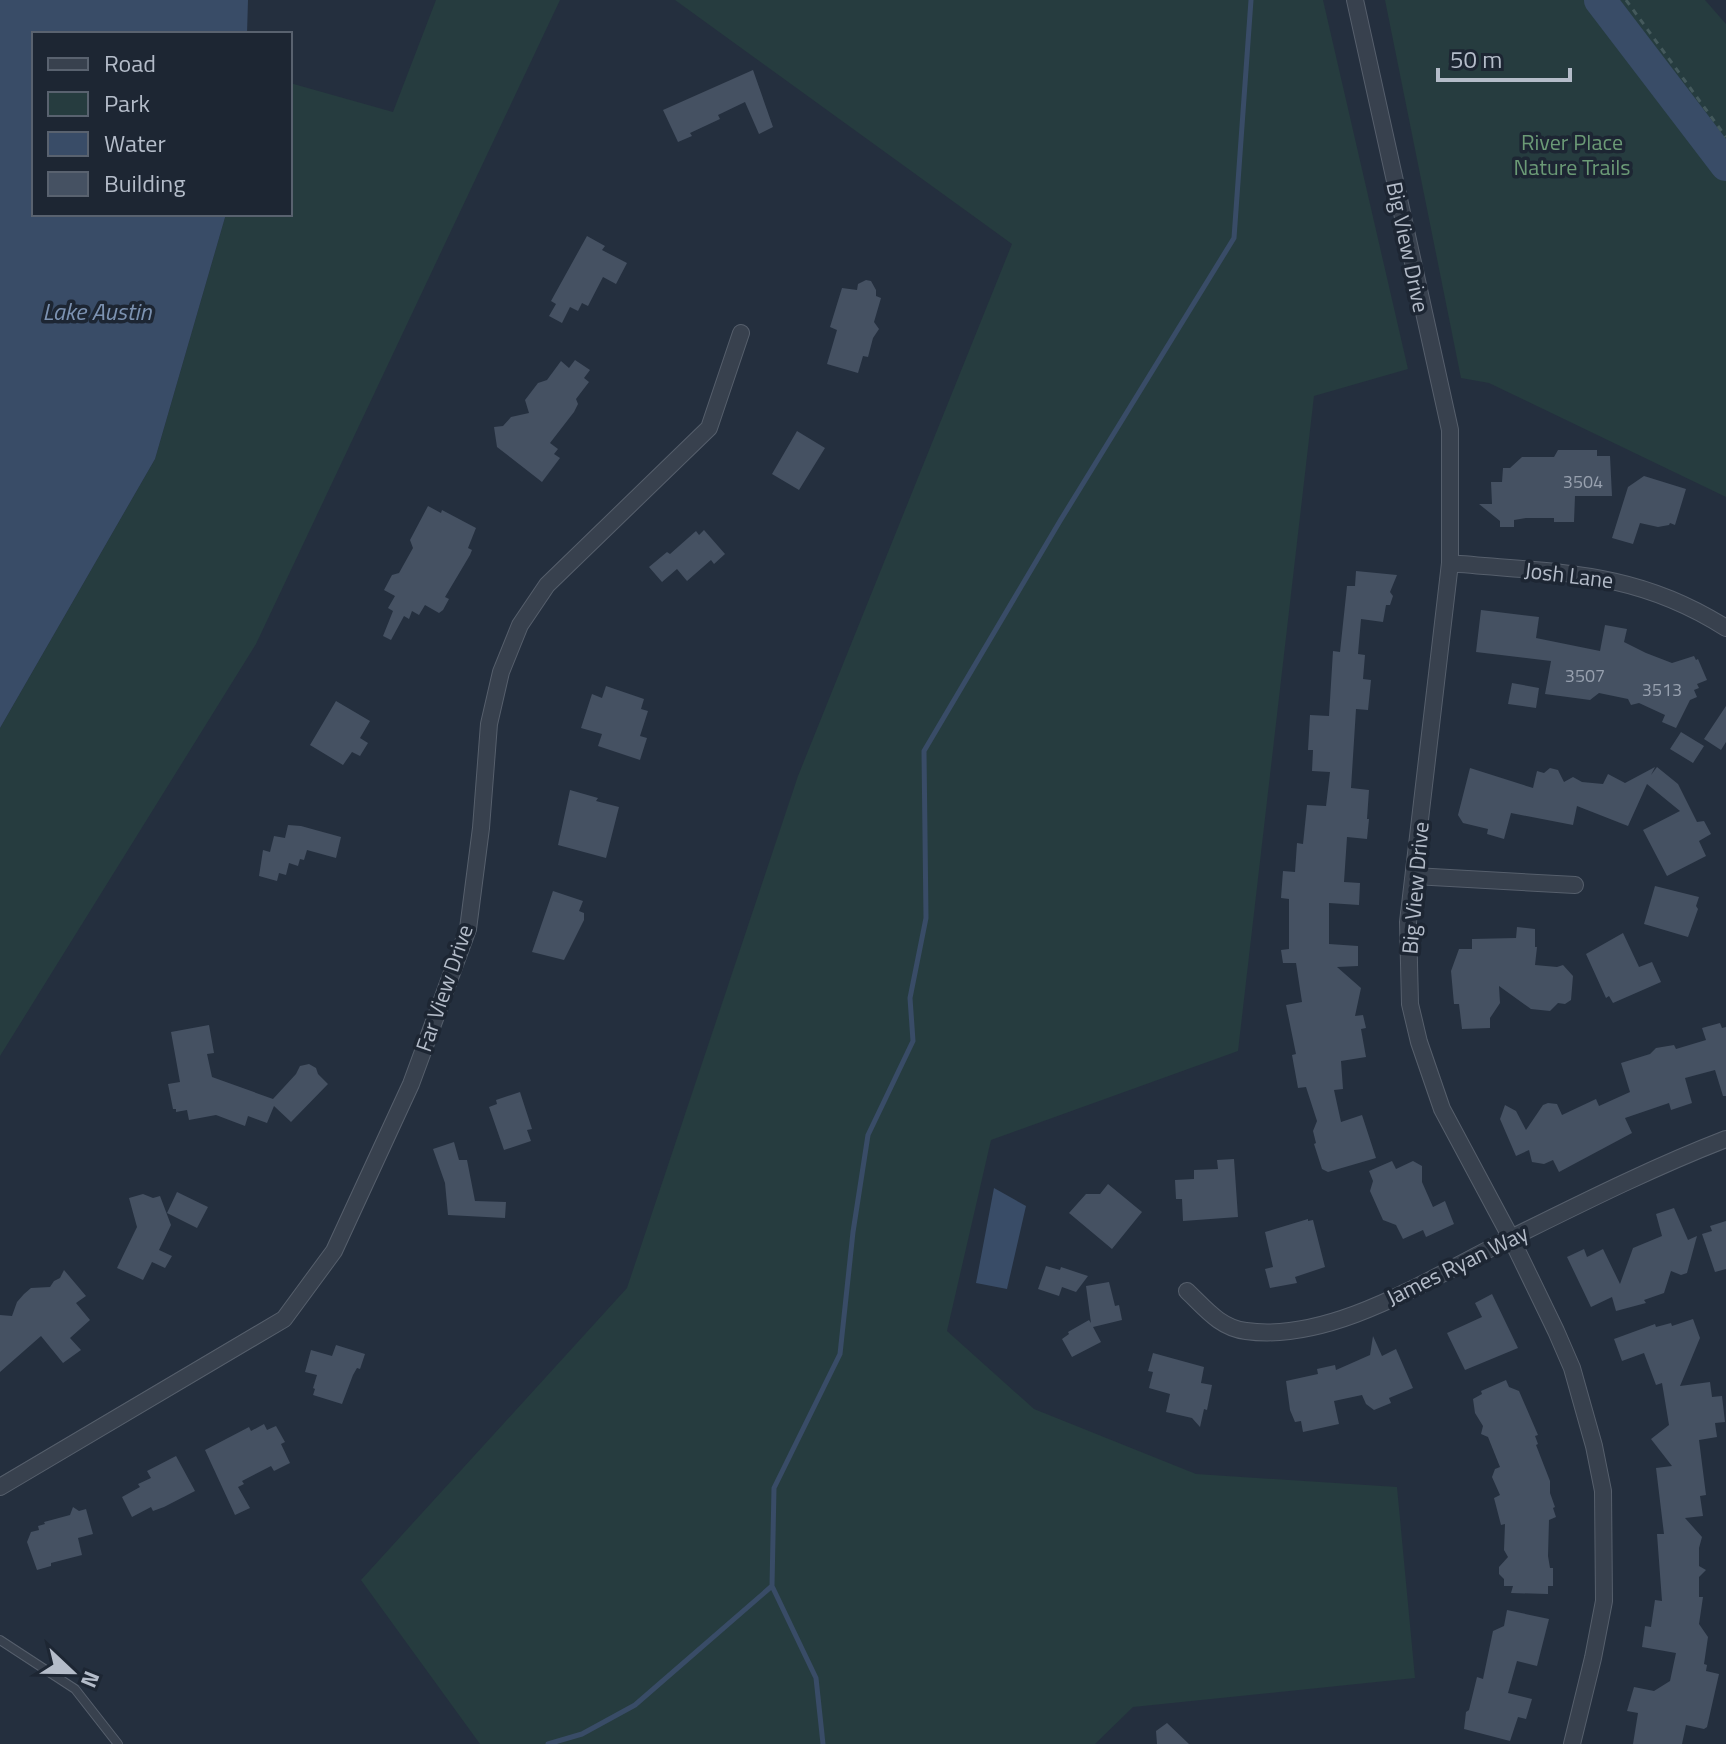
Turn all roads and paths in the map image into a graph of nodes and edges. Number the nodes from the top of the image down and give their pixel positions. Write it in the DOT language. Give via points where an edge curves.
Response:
graph roads {
  1 [pos="1355,0"];
  2 [pos="1626,0"];
  3 [pos="1726,137"];
  4 [pos="741,333"];
  5 [pos="1450,563"];
  6 [pos="1726,628"];
  7 [pos="1414,876"];
  8 [pos="1575,885"];
  9 [pos="1726,1139"];
  10 [pos="1511,1238"];
  11 [pos="1187,1291"];
  12 [pos="0,1487"];
  13 [pos="0,1640"];
  14 [pos="118,1744"];
  15 [pos="1572,1744"];
  1 -- 5 [label="street, Big View Drive" via="1450,430"];
  2 -- 3 [label="path"];
  4 -- 12 [label="street, Far View Drive" via="709,428 547,585 520,625 501,672 489,724 468,929 411,1084 334,1251 284,1319"];
  5 -- 6 [label="street, Josh Lane" via="1631,583"];
  5 -- 7 [label="street, Big View Drive"];
  7 -- 8 [label="street"];
  7 -- 10 [label="street, Big View Drive" via="1407,963 1419,1042 1442,1109"];
  9 -- 10 [label="street, James Ryan Way"];
  10 -- 11 [label="street, James Ryan Way" via="1355,1316 1315,1329 1246,1331 1223,1325"];
  10 -- 15 [label="street, Big View Drive" via="1572,1368 1603,1491 1604,1601"];
  13 -- 14 [label="lane" via="75,1689"];
}
